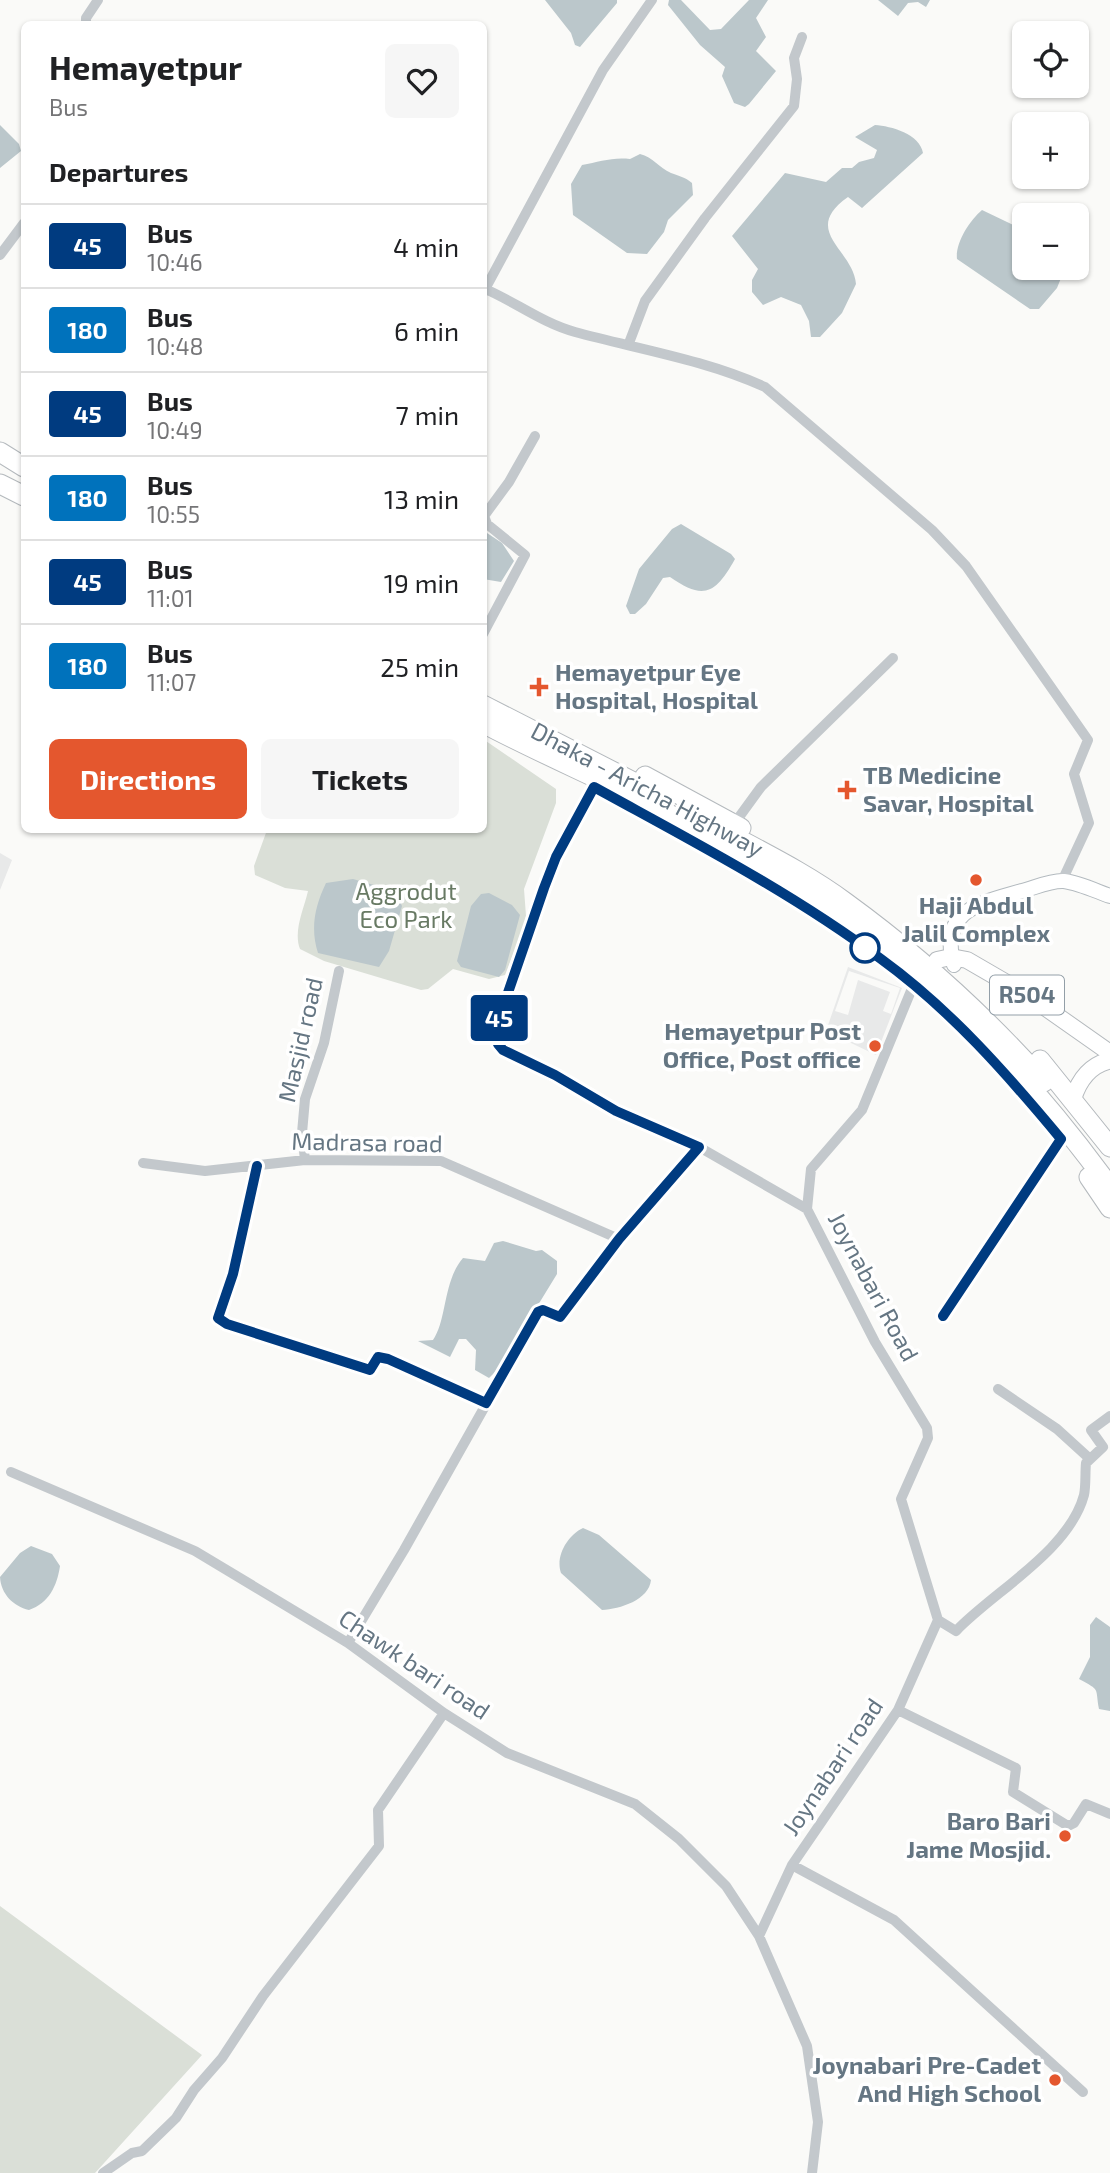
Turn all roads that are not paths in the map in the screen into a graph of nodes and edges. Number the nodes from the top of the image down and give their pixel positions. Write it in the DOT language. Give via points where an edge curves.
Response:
graph roads {
  1 [pos="99,0"];
  2 [pos="652,0"];
  3 [pos="86,21"];
  4 [pos="802,37"];
  5 [pos="21,227"];
  6 [pos="1,251"];
  7 [pos="487,284"];
  8 [pos="487,292"];
  9 [pos="629,343"];
  10 [pos="535,436"];
  11 [pos="0,452"];
  12 [pos="21,465"];
  13 [pos="0,484"];
  14 [pos="21,494"];
  15 [pos="487,512"];
  16 [pos="487,522"];
  17 [pos="487,627"];
  18 [pos="893,659"];
  19 [pos="487,708"];
  20 [pos="487,724"];
  21 [pos="513,730"];
  22 [pos="594,787"];
  23 [pos="734,824"];
  24 [pos="1062,881"];
  25 [pos="1110,896"];
  26 [pos="947,962"];
  27 [pos="339,971"];
  28 [pos="913,986"];
  29 [pos="1109,1059"];
  30 [pos="1073,1099"];
  31 [pos="1061,1139"];
  32 [pos="699,1147"];
  33 [pos="1110,1147"];
  34 [pos="305,1160"];
  35 [pos="143,1163"];
  36 [pos="257,1166"];
  37 [pos="1110,1167"];
  38 [pos="1110,1186"];
  39 [pos="1110,1208"];
  40 [pos="807,1209"];
  41 [pos="619,1239"];
  42 [pos="943,1316"];
  43 [pos="998,1389"];
  44 [pos="486,1403"];
  45 [pos="1110,1416"];
  46 [pos="1088,1461"];
  47 [pos="11,1472"];
  48 [pos="938,1620"];
  49 [pos="348,1643"];
  50 [pos="898,1710"];
  51 [pos="444,1713"];
  52 [pos="1110,1814"];
  53 [pos="792,1865"];
  54 [pos="759,1936"];
  55 [pos="1083,2092"];
  56 [pos="103,2173"];
  57 [pos="811,2173"];
  1 -- 3 [label="street"];
  2 -- 7 [label="street" via="603,70"];
  4 -- 9 [label="street" via="794,58 794,106 645,301"];
  5 -- 6 [label="street"];
  8 -- 9 [label="street" via="548,322"];
  9 -- 24 [label="street" via="765,387 932,530 966,566 1088,740 1074,774 1089,823"];
  10 -- 15 [label="street"];
  11 -- 12 [label="highway"];
  13 -- 14 [label="highway"];
  16 -- 17 [label="street" via="525,555"];
  18 -- 23 [label="street" via="761,786"];
  19 -- 21 [label="highway, Dhaka - Aricha Highway"];
  20 -- 21 [label="highway, Dhaka - Aricha Highway"];
  21 -- 22 [label="highway"];
  21 -- 23 [label="highway" via="547,727"];
  21 -- 37 [label="highway, Dhaka - Aricha Highway" via="771,855 844,901 933,970 999,1032 1063,1104"];
  21 -- 38 [label="highway, Dhaka - Aricha Highway" via="678,819 872,939 917,975 1018,1073"];
  22 -- 28 [label="highway" via="807,906"];
  22 -- 32 [label="street" via="544,888 500,1016 498,1044 616,1111"];
  23 -- 26 [label="highway" via="853,894"];
  24 -- 25 [label="street"];
  24 -- 26 [label="street" via="974,905 955,926"];
  26 -- 29 [label="main road, R504" via="1024,1003"];
  26 -- 30 [label="highway"];
  27 -- 34 [label="street, Masjid road" via="324,1043 305,1099"];
  28 -- 31 [label="highway" via="1000,1067"];
  28 -- 40 [label="street, Joynabari Road" via="862,1110 811,1169"];
  29 -- 30 [label="main road" via="1086,1074"];
  30 -- 33 [label="highway"];
  31 -- 39 [label="highway"];
  31 -- 42 [label="street"];
  32 -- 40 [label="street"];
  32 -- 41 [label="street"];
  34 -- 36 [label="street, Madrasa road"];
  34 -- 41 [label="street, Madrasa road" via="441,1161"];
  35 -- 36 [label="street, Madrasa road" via="205,1171"];
  36 -- 44 [label="street" via="233,1274 218,1318 370,1370 378,1357 388,1359"];
  40 -- 48 [label="street, Joynabari Road" via="875,1342 928,1428 928,1438 901,1499"];
  41 -- 44 [label="street" via="560,1317 538,1312"];
  43 -- 46 [label="street" via="1057,1429"];
  44 -- 49 [label="street"];
  45 -- 46 [label="street" via="1091,1430 1103,1447"];
  46 -- 48 [label="street" via="1084,1495 1052,1546 956,1631"];
  47 -- 49 [label="street, Chawk bari road" via="195,1551"];
  48 -- 50 [label="street, Joynabari road"];
  49 -- 51 [label="street, Chawk bari road"];
  50 -- 52 [label="street" via="1016,1768 1013,1792 1068,1826 1086,1804"];
  50 -- 53 [label="street, Joynabari road"];
  51 -- 54 [label="street, Chawk bari road" via="507,1753 635,1804 726,1886"];
  51 -- 56 [label="street" via="378,1810 379,1846 263,1996 222,2058 151,2143"];
  53 -- 54 [label="street, Joynabari road"];
  53 -- 55 [label="street" via="894,1920"];
  54 -- 57 [label="street, Chawk bari road" via="807,2046 818,2122"];
}
